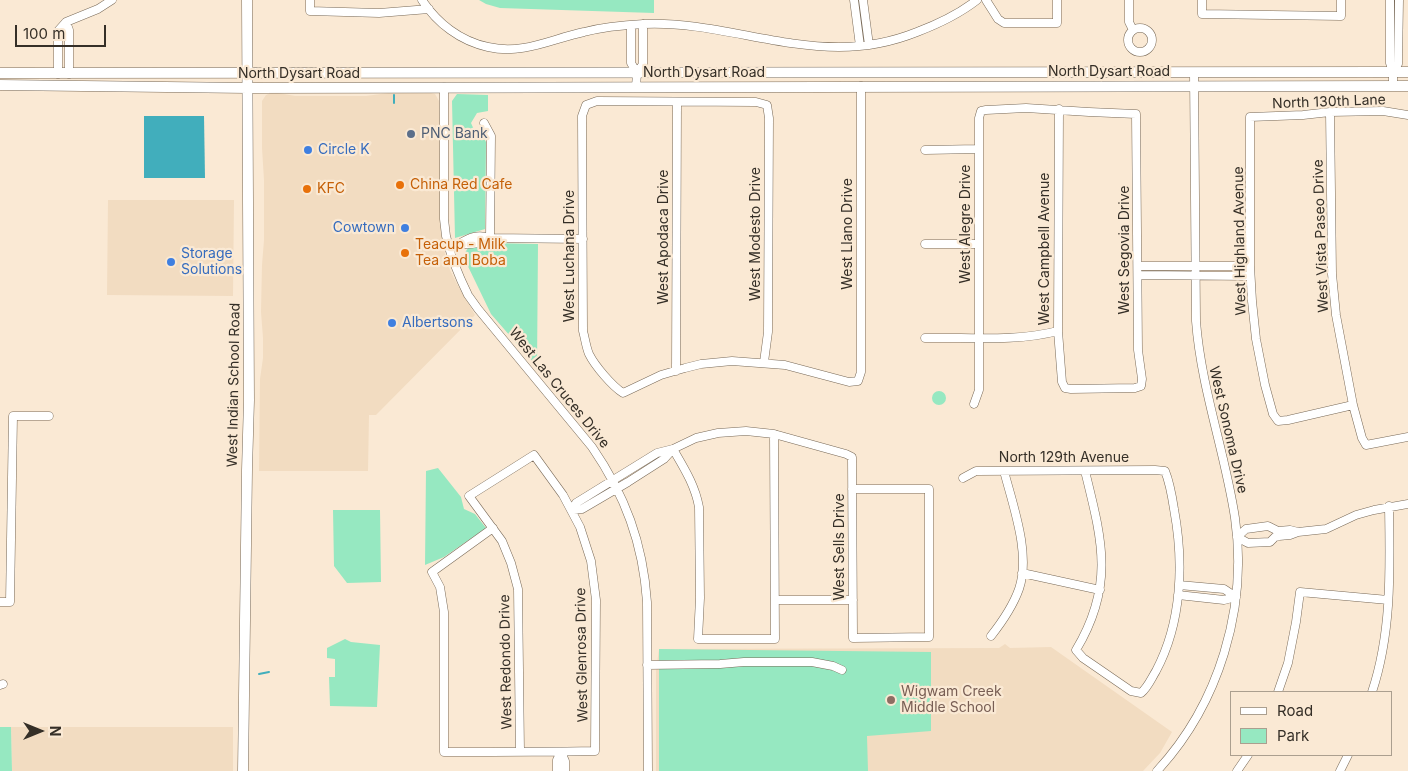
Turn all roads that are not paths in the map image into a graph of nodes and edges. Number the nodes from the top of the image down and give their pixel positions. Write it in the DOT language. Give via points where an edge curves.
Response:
graph roads {
  1 [pos="112,0"];
  2 [pos="247,0"];
  3 [pos="310,0"];
  4 [pos="422,0"];
  5 [pos="854,0"];
  6 [pos="863,0"];
  7 [pos="977,0"];
  8 [pos="986,0"];
  9 [pos="1057,0"];
  10 [pos="1129,0"];
  11 [pos="1202,0"];
  12 [pos="1341,0"];
  13 [pos="1390,0"];
  14 [pos="1398,0"];
  15 [pos="429,10"];
  16 [pos="66,22"];
  17 [pos="643,24"];
  18 [pos="631,25"];
  19 [pos="1133,30"];
  20 [pos="869,45"];
  21 [pos="860,46"];
  22 [pos="1393,72"];
  23 [pos="1408,72"];
  24 [pos="0,73"];
  25 [pos="444,73"];
  26 [pos="1194,73"];
  27 [pos="58,74"];
  28 [pos="69,74"];
  29 [pos="247,74"];
  30 [pos="637,74"];
  31 [pos="0,85"];
  32 [pos="861,86"];
  33 [pos="1194,86"];
  34 [pos="1393,86"];
  35 [pos="1408,86"];
  36 [pos="444,87"];
  37 [pos="636,87"];
  38 [pos="248,88"];
  39 [pos="677,103"];
  40 [pos="1058,109"];
  41 [pos="1330,112"];
  42 [pos="1408,115"];
  43 [pos="1250,117"];
  44 [pos="484,123"];
  45 [pos="978,149"];
  46 [pos="926,150"];
  47 [pos="490,238"];
  48 [pos="583,239"];
  49 [pos="926,244"];
  50 [pos="978,244"];
  51 [pos="449,246"];
  52 [pos="1138,266"];
  53 [pos="1196,266"];
  54 [pos="1250,266"];
  55 [pos="1138,275"];
  56 [pos="1196,276"];
  57 [pos="1250,276"];
  58 [pos="1058,331"];
  59 [pos="924,338"];
  60 [pos="979,338"];
  61 [pos="764,362"];
  62 [pos="676,371"];
  63 [pos="1065,388"];
  64 [pos="974,404"];
  65 [pos="1353,405"];
  66 [pos="48,416"];
  67 [pos="774,434"];
  68 [pos="1408,437"];
  69 [pos="674,449"];
  70 [pos="534,455"];
  71 [pos="1004,471"];
  72 [pos="1085,471"];
  73 [pos="964,478"];
  74 [pos="612,481"];
  75 [pos="617,489"];
  76 [pos="852,489"];
  77 [pos="1408,504"];
  78 [pos="1389,506"];
  79 [pos="571,510"];
  80 [pos="493,528"];
  81 [pos="1298,532"];
  82 [pos="1237,537"];
  83 [pos="1022,573"];
  84 [pos="1179,586"];
  85 [pos="1100,590"];
  86 [pos="1178,595"];
  87 [pos="1236,597"];
  88 [pos="774,600"];
  89 [pos="853,600"];
  90 [pos="1388,600"];
  91 [pos="0,602"];
  92 [pos="991,636"];
  93 [pos="647,665"];
  94 [pos="842,670"];
  95 [pos="1278,691"];
  96 [pos="1372,691"];
  97 [pos="520,752"];
  98 [pos="561,752"];
  99 [pos="1247,756"];
  100 [pos="1348,756"];
  101 [pos="243,771"];
  102 [pos="557,771"];
  103 [pos="565,771"];
  104 [pos="648,771"];
  105 [pos="1156,771"];
  106 [pos="1236,771"];
  107 [pos="1340,771"];
  1 -- 16 [label="street"];
  2 -- 29 [label="main road, West Indian School Road"];
  3 -- 15 [label="street" via="310,11 379,13"];
  4 -- 15 [label="street"];
  5 -- 21 [label="street"];
  6 -- 20 [label="street"];
  7 -- 20 [label="street" via="922,30"];
  8 -- 9 [label="street" via="1002,22 1057,23"];
  10 -- 19 [label="street" via="1129,22"];
  11 -- 12 [label="street" via="1202,14 1341,16"];
  13 -- 22 [label="street" via="1390,63"];
  14 -- 22 [label="street" via="1398,64"];
  15 -- 18 [label="street" via="466,40 499,49 524,49 584,32"];
  16 -- 27 [label="street" via="58,31"];
  16 -- 28 [label="street" via="69,30"];
  17 -- 18 [label="street"];
  17 -- 21 [label="street" via="697,27 823,46"];
  17 -- 30 [label="street" via="643,64"];
  18 -- 30 [label="street" via="630,63"];
  20 -- 21 [label="street"];
  22 -- 23 [label="main road, North Dysart Road"];
  22 -- 26 [label="main road, North Dysart Road"];
  22 -- 34 [label="street"];
  24 -- 27 [label="main road, North Dysart Road"];
  25 -- 29 [label="main road, North Dysart Road"];
  25 -- 30 [label="main road, North Dysart Road"];
  25 -- 36 [label="main road"];
  26 -- 30 [label="main road, North Dysart Road"];
  26 -- 33 [label="street, West Sonoma Drive"];
  27 -- 28 [label="main road, North Dysart Road"];
  28 -- 29 [label="main road, North Dysart Road"];
  29 -- 38 [label="main road, West Indian School Road"];
  30 -- 37 [label="street"];
  31 -- 38 [label="main road, North Dysart Road"];
  32 -- 33 [label="main road, North Dysart Road"];
  32 -- 37 [label="main road, North Dysart Road"];
  32 -- 61 [label="street, West Llano Drive" via="861,372 858,381 848,382"];
  33 -- 34 [label="main road, North Dysart Road"];
  33 -- 53 [label="street, West Sonoma Drive"];
  34 -- 35 [label="main road, North Dysart Road"];
  36 -- 37 [label="main road, North Dysart Road"];
  36 -- 38 [label="main road, North Dysart Road"];
  36 -- 51 [label="street, West Las Cruces Drive" via="444,219"];
  38 -- 101 [label="main road, West Indian School Road" via="249,400 243,464"];
  39 -- 48 [label="street, West Luchana Drive" via="597,102 586,105 582,116"];
  39 -- 61 [label="street, West Modesto Drive" via="756,102 767,105 768,332"];
  39 -- 62 [label="street, West Apodaca Drive"];
  40 -- 45 [label="street, West Alegre Drive" via="981,112"];
  40 -- 52 [label="street, West Segovia Drive" via="1136,114"];
  40 -- 58 [label="street, West Campbell Avenue"];
  41 -- 42 [label="street, North 130th Lane" via="1384,111"];
  41 -- 43 [label="street, North 130th Lane"];
  41 -- 65 [label="street, West Vista Paseo Drive" via="1332,274 1336,315"];
  43 -- 54 [label="street, West Highland Avenue"];
  44 -- 47 [label="street" via="491,136"];
  45 -- 46 [label="street"];
  45 -- 50 [label="street, West Alegre Drive"];
  47 -- 48 [label="street"];
  47 -- 51 [label="street" via="482,235 469,245"];
  48 -- 62 [label="street, West Luchana Drive" via="583,331 590,355 605,377 623,393"];
  49 -- 50 [label="street"];
  50 -- 60 [label="street, West Alegre Drive"];
  51 -- 74 [label="street, West Las Cruces Drive" via="468,296 585,438"];
  52 -- 53 [label="street"];
  52 -- 55 [label="street, West Segovia Drive"];
  53 -- 54 [label="street"];
  53 -- 56 [label="street, West Sonoma Drive"];
  54 -- 57 [label="street, West Highland Avenue"];
  55 -- 56 [label="street"];
  55 -- 63 [label="street, West Segovia Drive" via="1141,386"];
  56 -- 57 [label="street"];
  56 -- 82 [label="street, West Sonoma Drive" via="1200,359"];
  57 -- 65 [label="street, West Highland Avenue" via="1256,340 1269,400 1278,421"];
  58 -- 60 [label="street" via="1021,337"];
  58 -- 63 [label="street, West Campbell Avenue"];
  59 -- 60 [label="street"];
  60 -- 64 [label="street, West Alegre Drive" via="979,390"];
  61 -- 62 [label="street" via="708,363"];
  65 -- 68 [label="street, West Vista Paseo Drive" via="1366,445"];
  66 -- 91 [label="street" via="13,416 10,602"];
  67 -- 69 [label="street" via="718,433 696,438"];
  67 -- 76 [label="street, West Sells Drive" via="852,457"];
  67 -- 88 [label="street"];
  69 -- 74 [label="street" via="657,453"];
  69 -- 75 [label="street"];
  69 -- 88 [label="street" via="690,478 699,507 698,639 775,639"];
  70 -- 79 [label="street, West Glenrosa Drive"];
  70 -- 80 [label="street, West Redondo Drive" via="469,496"];
  71 -- 72 [label="street, North 129th Avenue"];
  71 -- 73 [label="street, North 129th Avenue" via="976,471"];
  71 -- 83 [label="street" via="1021,540"];
  72 -- 84 [label="street, North 129th Avenue" via="1165,472 1179,534"];
  72 -- 85 [label="street" via="1100,539"];
  74 -- 75 [label="street, West Las Cruces Drive"];
  74 -- 79 [label="street" via="576,502"];
  75 -- 79 [label="street" via="582,509"];
  75 -- 93 [label="street, West Las Cruces Drive" via="636,534 643,564"];
  76 -- 89 [label="street, West Sells Drive"];
  76 -- 89 [label="street, West Sells Drive" via="929,489 929,637 853,638"];
  77 -- 78 [label="street"];
  78 -- 81 [label="street" via="1356,515 1326,529"];
  78 -- 90 [label="street"];
  79 -- 98 [label="street, West Glenrosa Drive" via="591,561 596,600 595,750"];
  80 -- 97 [label="street, West Redondo Drive" via="502,541 518,589"];
  80 -- 97 [label="street" via="432,572 440,587 444,612 444,752"];
  81 -- 82 [label="street" via="1278,531 1268,526 1246,529"];
  81 -- 82 [label="street" via="1275,537 1270,542 1248,544"];
  82 -- 87 [label="street, West Sonoma Drive"];
  83 -- 85 [label="street"];
  83 -- 92 [label="street" via="1013,602"];
  84 -- 86 [label="street"];
  84 -- 87 [label="street" via="1224,590"];
  85 -- 86 [label="street" via="1085,636 1076,650 1131,691 1141,693 1161,660"];
  86 -- 87 [label="street" via="1224,600"];
  87 -- 105 [label="street, West Sonoma Drive" via="1228,639 1213,684 1192,723"];
  88 -- 89 [label="street"];
  90 -- 95 [label="street" via="1300,592 1288,663"];
  90 -- 96 [label="street"];
  93 -- 94 [label="street" via="812,662"];
  93 -- 104 [label="street, West Las Cruces Drive"];
  97 -- 98 [label="street"];
  98 -- 102 [label="street"];
  98 -- 103 [label="street" via="566,761"];
  99 -- 106 [label="street"];
  100 -- 107 [label="street"];
}
